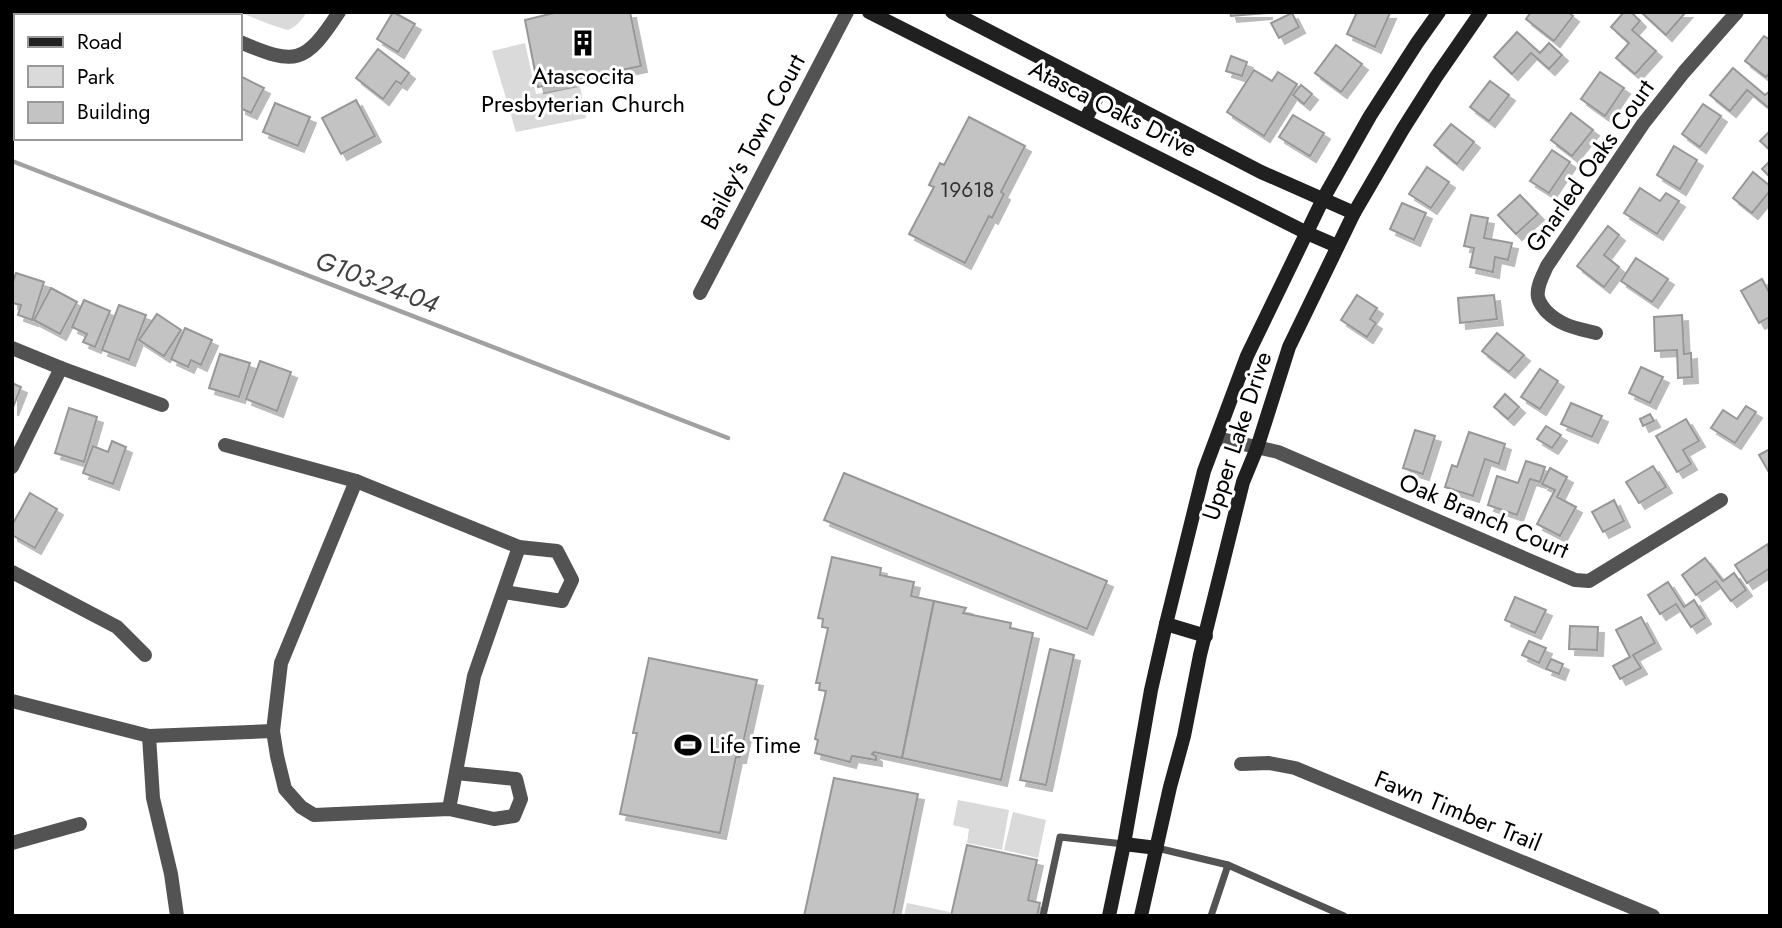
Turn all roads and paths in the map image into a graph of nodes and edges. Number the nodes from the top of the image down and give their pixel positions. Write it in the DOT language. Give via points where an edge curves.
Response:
graph roads {
  1 [pos="339,12"];
  2 [pos="847,12"];
  3 [pos="869,12"];
  4 [pos="952,12"];
  5 [pos="1439,12"];
  6 [pos="1481,12"];
  7 [pos="1737,12"];
  8 [pos="242,43"];
  9 [pos="1101,90"];
  10 [pos="1085,120"];
  11 [pos="1323,199"];
  12 [pos="1354,213"];
  13 [pos="1307,233"];
  14 [pos="1337,246"];
  15 [pos="700,293"];
  16 [pos="1596,332"];
  17 [pos="12,348"];
  18 [pos="61,368"];
  19 [pos="162,405"];
  20 [pos="1217,438"];
  21 [pos="225,445"];
  22 [pos="1257,448"];
  23 [pos="12,467"];
  24 [pos="356,481"];
  25 [pos="1721,500"];
  26 [pos="519,547"];
  27 [pos="12,572"];
  28 [pos="505,592"];
  29 [pos="1166,624"];
  30 [pos="1206,636"];
  31 [pos="145,655"];
  32 [pos="12,701"];
  33 [pos="273,731"];
  34 [pos="149,736"];
  35 [pos="1241,764"];
  36 [pos="456,773"];
  37 [pos="450,809"];
  38 [pos="80,824"];
  39 [pos="12,843"];
  40 [pos="1124,844"];
  41 [pos="1157,848"];
  42 [pos="1228,865"];
  43 [pos="177,916"];
  44 [pos="1043,916"];
  45 [pos="1109,916"];
  46 [pos="1141,916"];
  47 [pos="1211,916"];
  48 [pos="1344,916"];
  49 [pos="1653,916"];
  1 -- 8 [label="street" via="318,42 300,56 284,57"];
  2 -- 15 [label="street, Bailey's Town Court"];
  3 -- 10 [label="street, Atasca Oaks Drive"];
  4 -- 9 [label="street, Atasca Oaks Drive"];
  5 -- 11 [label="street, Upper Lake Drive" via="1370,116"];
  6 -- 12 [label="street, Upper Lake Drive" via="1416,108"];
  7 -- 16 [label="street, Gnarled Oaks Court" via="1643,124 1540,281 1538,296 1554,320"];
  9 -- 10 [label="street"];
  9 -- 11 [label="street, Atasca Oaks Drive"];
  10 -- 13 [label="street, Atasca Oaks Drive"];
  11 -- 12 [label="street, Atasca Oaks Drive"];
  11 -- 13 [label="street, Upper Lake Drive"];
  12 -- 14 [label="street, Upper Lake Drive"];
  13 -- 14 [label="street, Atasca Oaks Drive"];
  13 -- 20 [label="street, Upper Lake Drive" via="1247,356"];
  14 -- 22 [label="street, Upper Lake Drive" via="1289,347"];
  17 -- 18 [label="street"];
  18 -- 19 [label="street"];
  18 -- 23 [label="street"];
  20 -- 22 [label="street, Oak Branch Court"];
  20 -- 29 [label="street, Upper Lake Drive" via="1204,471"];
  21 -- 24 [label="street"];
  22 -- 25 [label="street, Oak Branch Court" via="1278,452 1575,580 1589,581"];
  22 -- 30 [label="street, Upper Lake Drive" via="1243,482"];
  24 -- 26 [label="street"];
  24 -- 33 [label="street" via="281,663"];
  26 -- 28 [label="street"];
  26 -- 28 [label="street" via="557,551 572,580 562,601"];
  27 -- 31 [label="street" via="117,627"];
  28 -- 36 [label="street" via="474,676"];
  29 -- 30 [label="street"];
  29 -- 40 [label="street, Upper Lake Drive"];
  30 -- 41 [label="street, Upper Lake Drive"];
  32 -- 34 [label="street"];
  33 -- 34 [label="street"];
  33 -- 37 [label="street" via="285,789 314,816"];
  34 -- 43 [label="street" via="153,798"];
  35 -- 49 [label="street, Fawn Timber Trail" via="1295,768"];
  36 -- 37 [label="street"];
  36 -- 37 [label="street" via="516,779 521,799 514,816 494,819"];
  38 -- 39 [label="street"];
  40 -- 41 [label="street"];
  40 -- 44 [label="lane" via="1060,837"];
  40 -- 45 [label="street, Upper Lake Drive"];
  41 -- 42 [label="lane"];
  41 -- 46 [label="street, Upper Lake Drive"];
  42 -- 47 [label="lane"];
  42 -- 48 [label="lane"];
}
